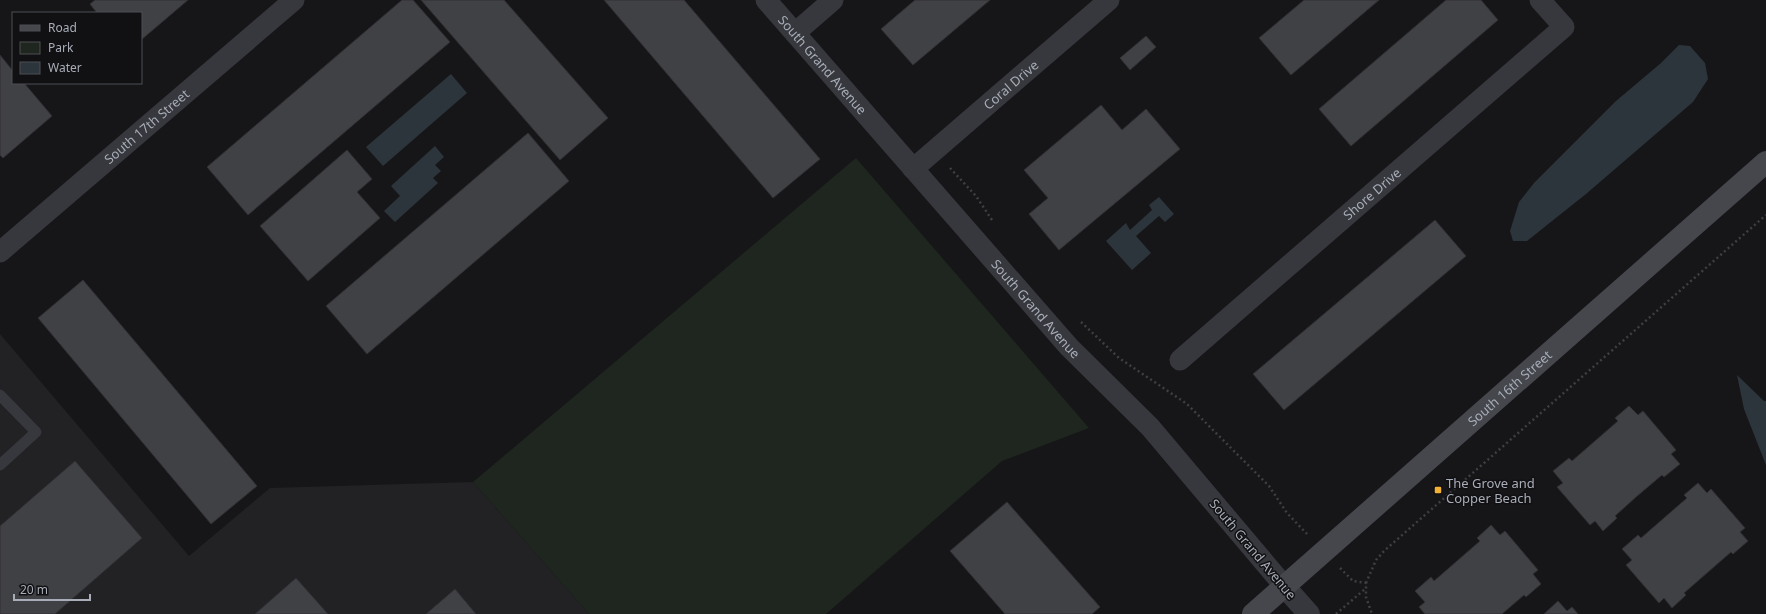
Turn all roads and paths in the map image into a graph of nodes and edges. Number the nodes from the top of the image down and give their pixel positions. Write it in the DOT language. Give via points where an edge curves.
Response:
graph roads {
  1 [pos="294,0"];
  2 [pos="766,0"];
  3 [pos="833,0"];
  4 [pos="1108,0"];
  5 [pos="1540,0"];
  6 [pos="795,33"];
  7 [pos="934,150"];
  8 [pos="1766,162"];
  9 [pos="912,169"];
  10 [pos="1766,215"];
  11 [pos="995,225"];
  12 [pos="0,252"];
  13 [pos="1078,319"];
  14 [pos="1180,360"];
  15 [pos="0,395"];
  16 [pos="0,465"];
  17 [pos="1296,523"];
  18 [pos="1353,581"];
  19 [pos="1366,583"];
  20 [pos="1285,586"];
  21 [pos="1366,588"];
  22 [pos="1253,614"];
  23 [pos="1309,614"];
  24 [pos="1336,614"];
  25 [pos="1372,614"];
  1 -- 12 [label="street, South 17th Street"];
  2 -- 6 [label="street, South Grand Avenue"];
  3 -- 6 [label="street"];
  4 -- 7 [label="street, Coral Drive"];
  5 -- 14 [label="street, Shore Drive" via="1564,27"];
  6 -- 9 [label="street, South Grand Avenue"];
  7 -- 9 [label="street, Coral Drive"];
  7 -- 11 [label="path" via="976,196"];
  8 -- 20 [label="main road, South 16th Street"];
  9 -- 20 [label="street, South Grand Avenue" via="1069,347 1150,426"];
  10 -- 19 [label="path" via="1384,551 1376,560"];
  13 -- 17 [label="path" via="1119,358 1187,404 1269,486"];
  15 -- 16 [label="lane" via="36,432"];
  18 -- 19 [label="path"];
  19 -- 21 [label="path"];
  20 -- 22 [label="main road, South 16th Street"];
  20 -- 23 [label="street, South Grand Avenue"];
  21 -- 24 [label="path"];
  21 -- 25 [label="path" via="1368,606"];
}
